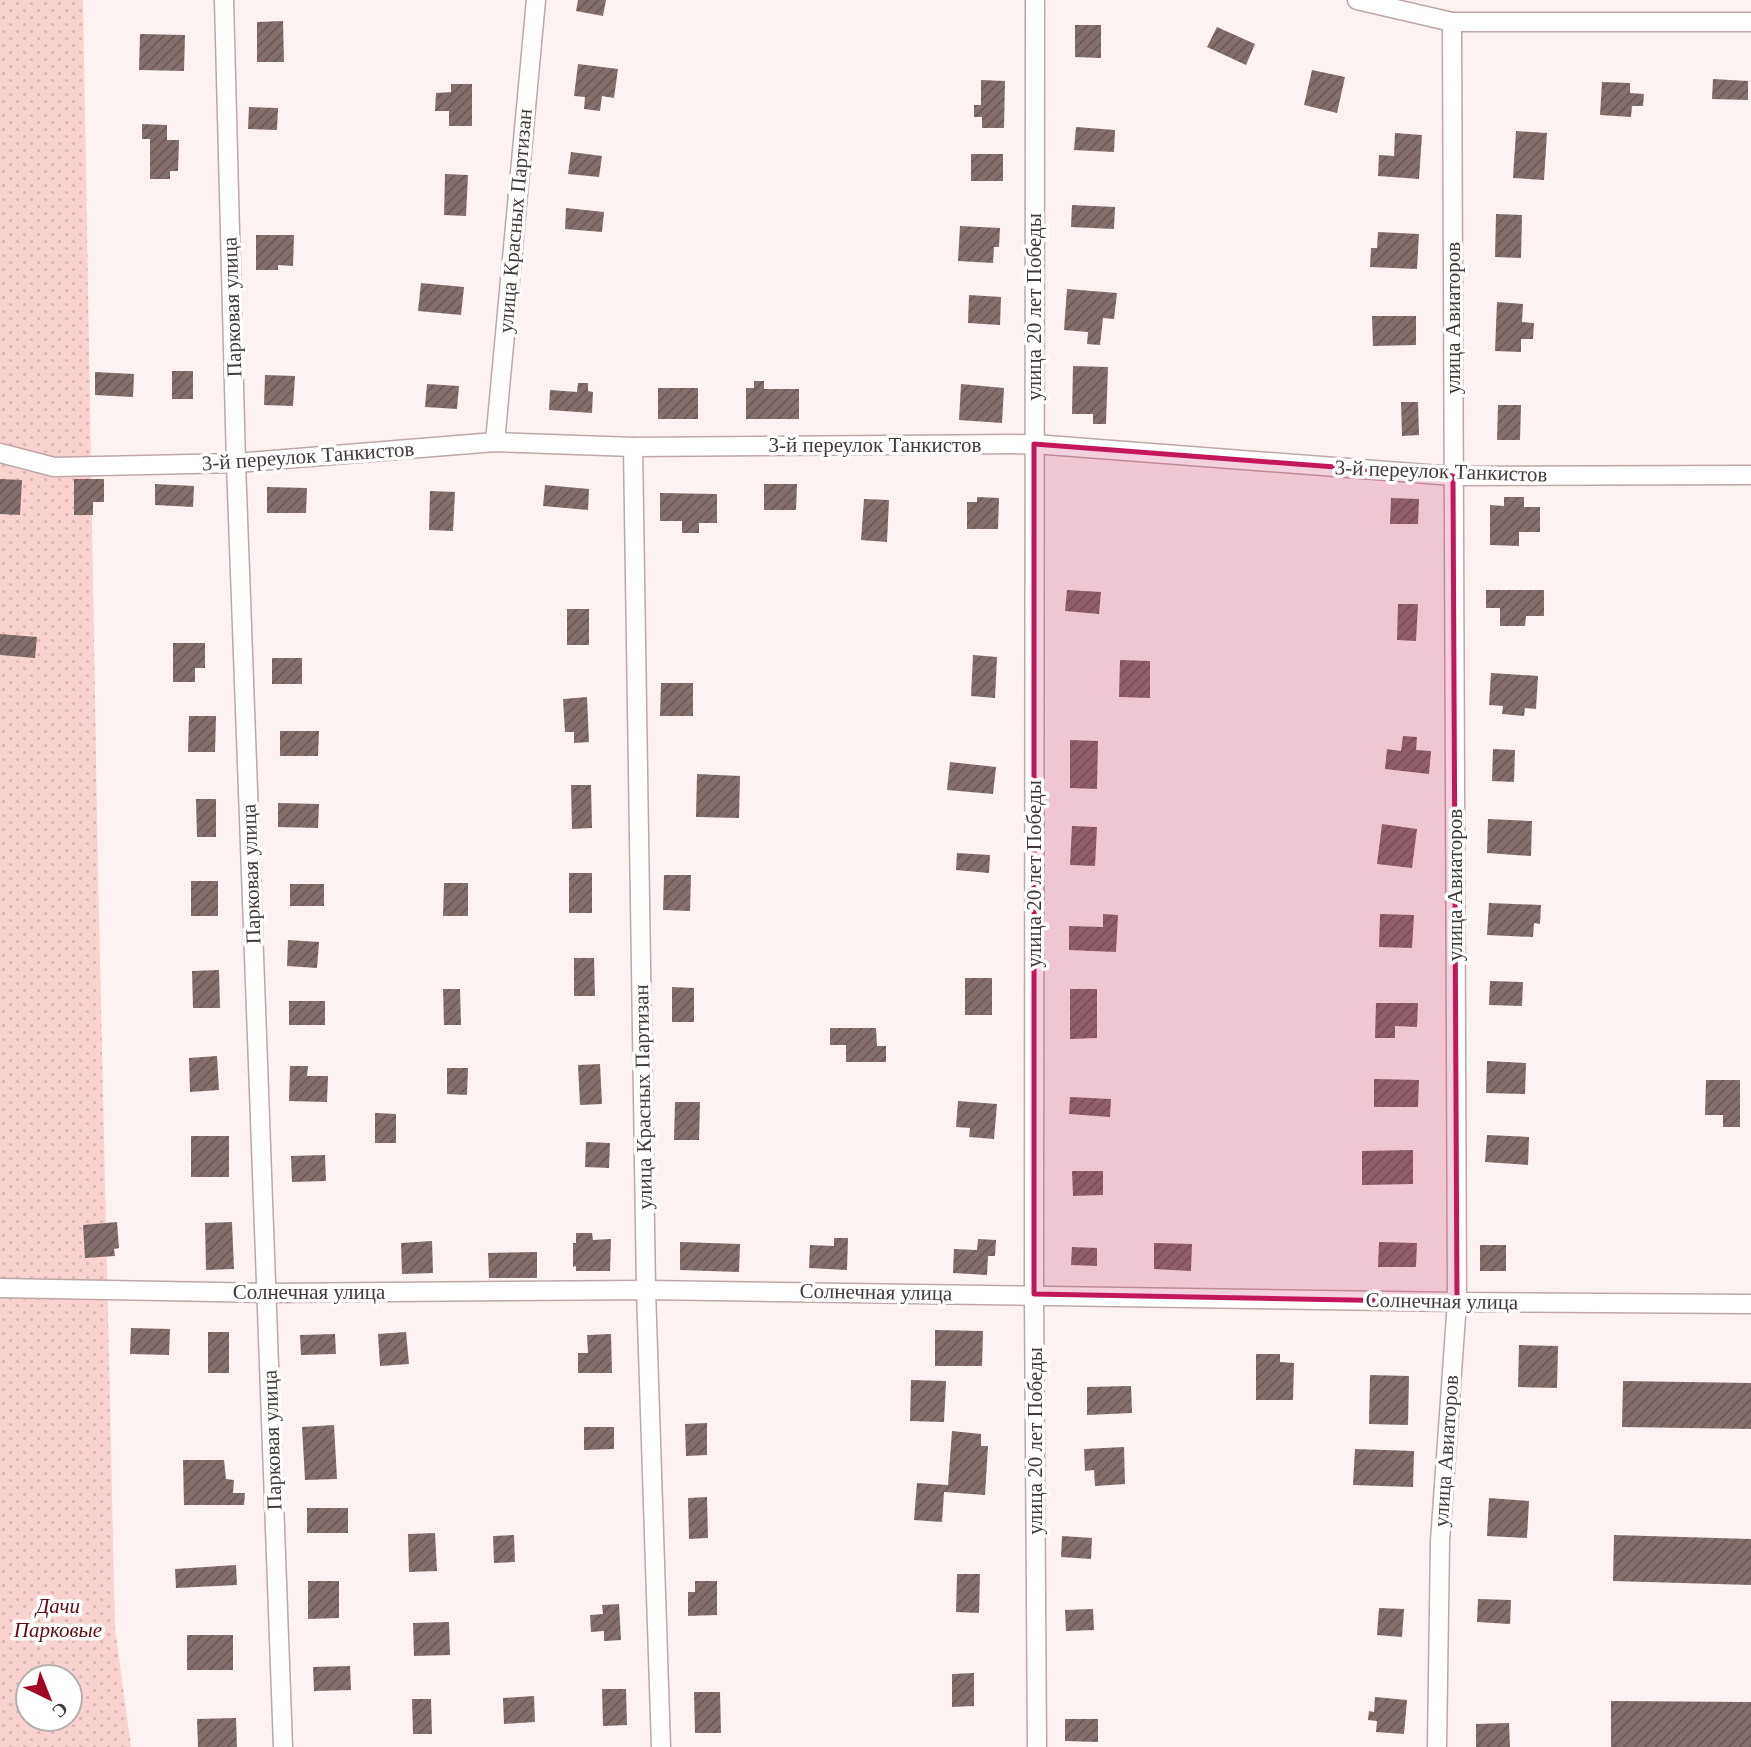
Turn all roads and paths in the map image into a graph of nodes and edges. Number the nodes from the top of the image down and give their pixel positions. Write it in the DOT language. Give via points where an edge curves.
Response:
graph roads {
  1 [pos="224,0"];
  2 [pos="536,0"];
  3 [pos="1035,0"];
  4 [pos="1357,0"];
  5 [pos="1452,22"];
  6 [pos="1751,22"];
  7 [pos="495,442"];
  8 [pos="1034,444"];
  9 [pos="633,447"];
  10 [pos="0,453"];
  11 [pos="236,463"];
  12 [pos="1751,475"];
  13 [pos="1453,476"];
  14 [pos="0,1288"];
  15 [pos="646,1290"];
  16 [pos="267,1293"];
  17 [pos="1034,1294"];
  18 [pos="1457,1302"];
  19 [pos="1751,1304"];
  20 [pos="283,1747"];
  21 [pos="661,1747"];
  22 [pos="1037,1747"];
  23 [pos="1437,1747"];
  1 -- 11 [label="street, Парковая улица"];
  2 -- 7 [label="street, улица Красных Партизан"];
  3 -- 8 [label="street, улица 20 лет Победы"];
  4 -- 5 [label="street"];
  5 -- 6 [label="street"];
  5 -- 13 [label="street, улица Авиаторов"];
  7 -- 9 [label="street, 3-й переулок Танкистов"];
  7 -- 11 [label="street, 3-й переулок Танкистов"];
  8 -- 9 [label="street, 3-й переулок Танкистов"];
  8 -- 13 [label="street, 3-й переулок Танкистов"];
  8 -- 17 [label="street, улица 20 лет Победы"];
  9 -- 15 [label="street, улица Красных Партизан"];
  10 -- 11 [label="street, 3-й переулок Танкистов" via="54,467"];
  11 -- 16 [label="street, Парковая улица"];
  12 -- 13 [label="street, 3-й переулок Танкистов"];
  13 -- 18 [label="street, улица Авиаторов"];
  14 -- 16 [label="street, Солнечная улица"];
  15 -- 16 [label="street, Солнечная улица"];
  15 -- 17 [label="street, Солнечная улица"];
  15 -- 21 [label="street, улица Красных Партизан"];
  16 -- 20 [label="street, Парковая улица"];
  17 -- 18 [label="street, Солнечная улица"];
  17 -- 22 [label="street, улица 20 лет Победы"];
  18 -- 19 [label="street, Солнечная улица"];
  18 -- 23 [label="street, улица Авиаторов" via="1440,1541"];
}
